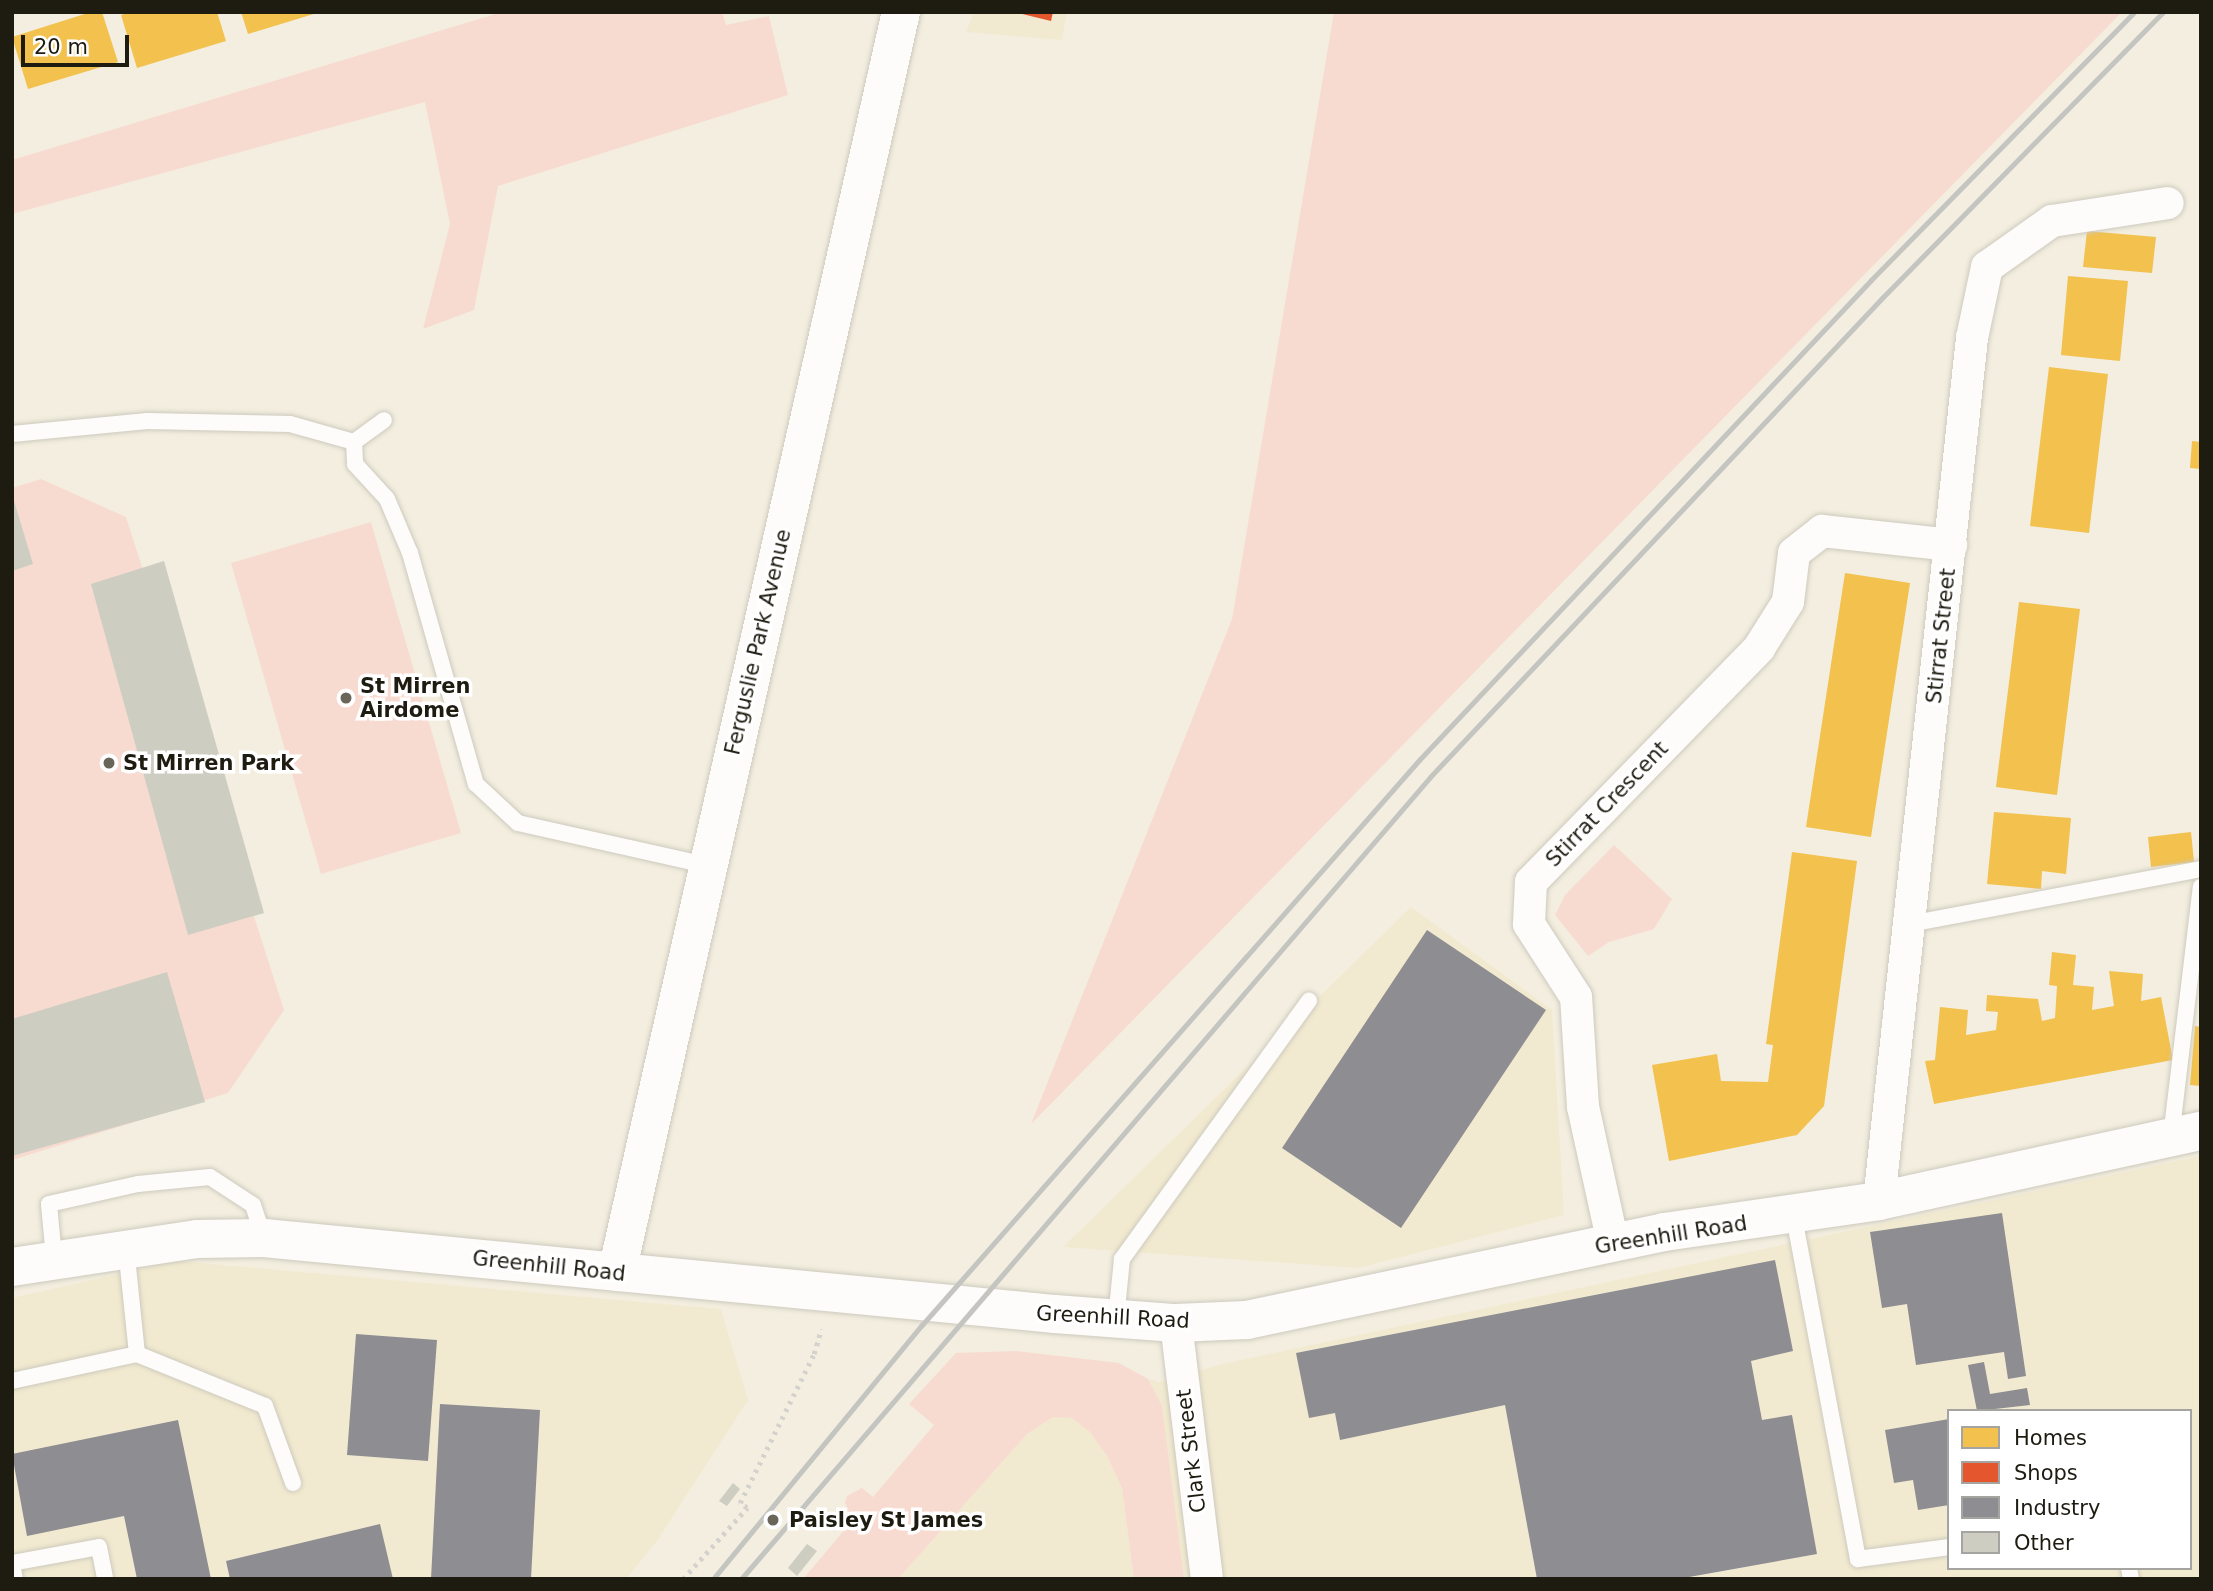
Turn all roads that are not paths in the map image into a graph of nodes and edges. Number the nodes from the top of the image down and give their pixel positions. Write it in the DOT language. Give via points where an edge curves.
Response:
graph roads {
  1 [pos="901,12"];
  2 [pos="2168,203"];
  3 [pos="384,420"];
  4 [pos="12,434"];
  5 [pos="354,442"];
  6 [pos="1951,545"];
  7 [pos="706,865"];
  8 [pos="2201,869"];
  9 [pos="2201,887"];
  10 [pos="1910,924"];
  11 [pos="1309,1001"];
  12 [pos="2186,1134"];
  13 [pos="1879,1201"];
  14 [pos="1794,1217"];
  15 [pos="264,1238"];
  16 [pos="1613,1243"];
  17 [pos="126,1248"];
  18 [pos="54,1258"];
  19 [pos="12,1267"];
  20 [pos="617,1272"];
  21 [pos="1116,1319"];
  22 [pos="1175,1323"];
  23 [pos="137,1354"];
  24 [pos="12,1381"];
  25 [pos="293,1483"];
  26 [pos="1947,1547"];
  27 [pos="12,1564"];
  28 [pos="15,1579"];
  29 [pos="105,1579"];
  30 [pos="1206,1579"];
  1 -- 7 [label="street, Ferguslie Park Avenue"];
  2 -- 6 [label="street, Stirrat Street" via="2052,221 1987,267 1972,338"];
  3 -- 5 [label="lane"];
  4 -- 5 [label="lane" via="147,421 290,424"];
  5 -- 7 [label="lane" via="355,464 387,499 410,553 476,784 518,823"];
  6 -- 10 [label="street, Stirrat Street"];
  6 -- 16 [label="street, Stirrat Crescent" via="1822,531 1794,553 1788,602 1759,648 1531,882 1529,924 1576,997 1583,1107"];
  7 -- 20 [label="street, Ferguslie Park Avenue"];
  8 -- 10 [label="lane"];
  9 -- 12 [label="lane"];
  10 -- 13 [label="street, Stirrat Street"];
  11 -- 21 [label="lane" via="1122,1259"];
  12 -- 13 [label="street, Greenhill Road"];
  13 -- 14 [label="street, Greenhill Road"];
  14 -- 16 [label="street, Greenhill Road" via="1664,1232"];
  14 -- 26 [label="lane" via="1858,1559"];
  15 -- 17 [label="street, Greenhill Road" via="197,1239"];
  15 -- 18 [label="lane" via="253,1205 210,1177 138,1184 49,1205"];
  15 -- 20 [label="street, Greenhill Road"];
  16 -- 22 [label="street, Greenhill Road" via="1271,1316"];
  17 -- 18 [label="street, Greenhill Road"];
  17 -- 23 [label="lane"];
  18 -- 19 [label="street, Greenhill Road"];
  20 -- 21 [label="street, Greenhill Road"];
  21 -- 22 [label="street, Greenhill Road"];
  22 -- 30 [label="street, Clark Street"];
  23 -- 24 [label="lane"];
  23 -- 25 [label="lane" via="265,1406"];
  27 -- 28 [label="lane"];
  27 -- 29 [label="lane" via="99,1546"];
}
